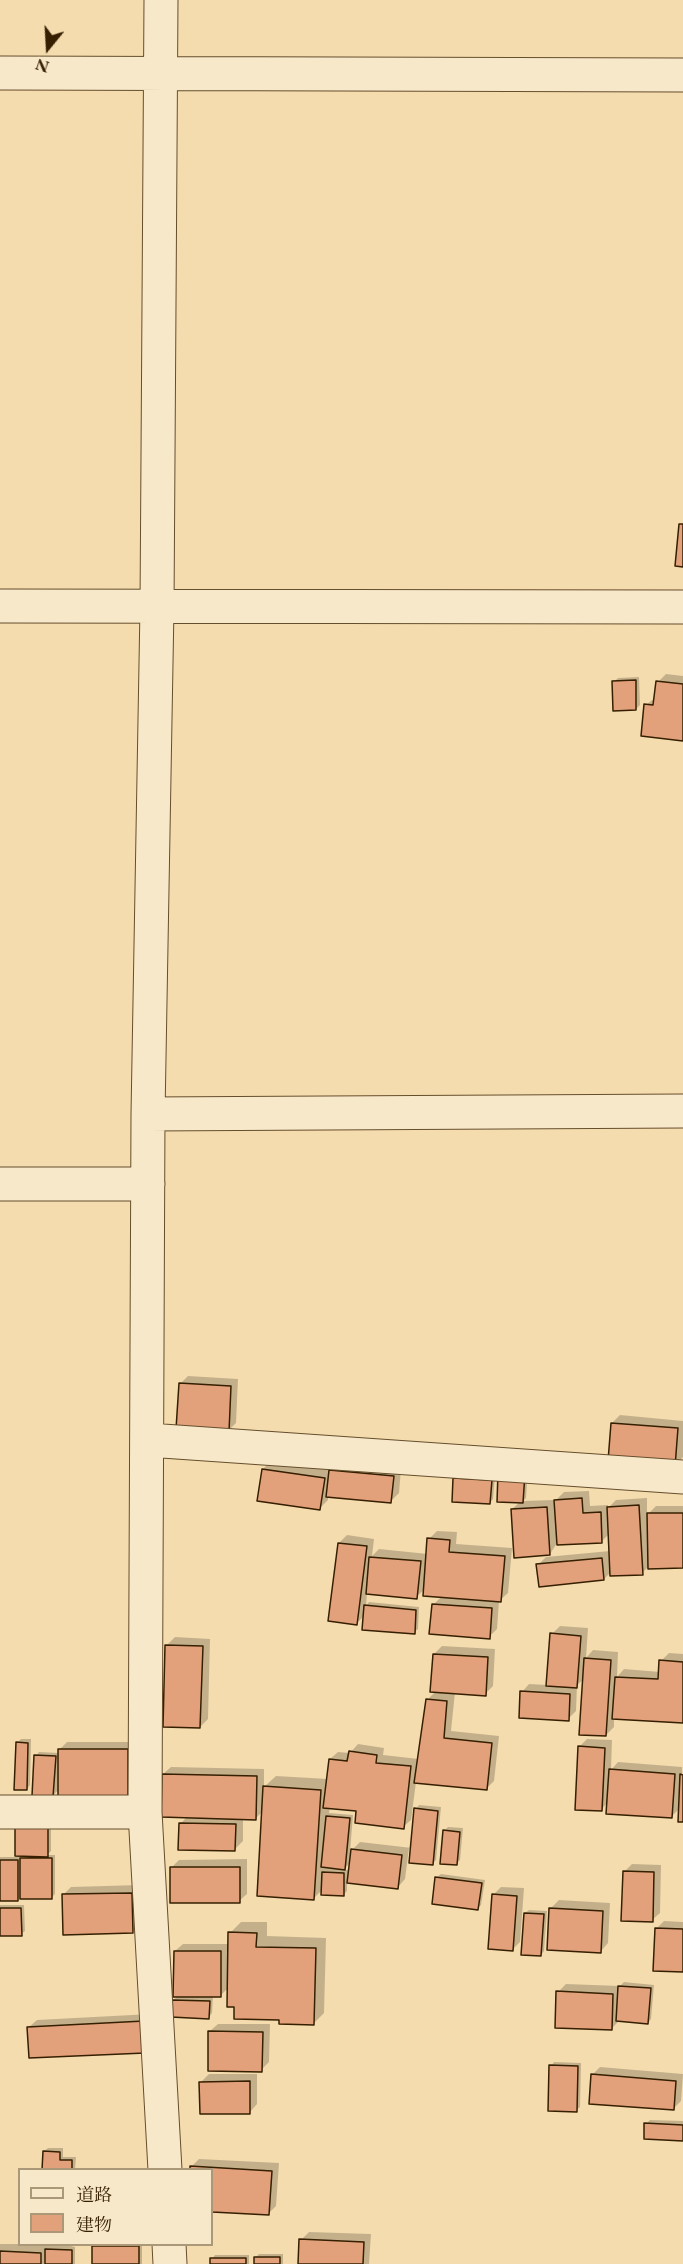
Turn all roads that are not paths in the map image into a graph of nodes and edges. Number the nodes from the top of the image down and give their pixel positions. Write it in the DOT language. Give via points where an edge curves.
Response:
graph roads {
  1 [pos="161,0"];
  2 [pos="0,73"];
  3 [pos="160,75"];
  4 [pos="683,75"];
  5 [pos="0,606"];
  6 [pos="157,607"];
  7 [pos="683,608"];
  8 [pos="683,1111"];
  9 [pos="148,1114"];
  10 [pos="0,1184"];
  11 [pos="148,1184"];
  12 [pos="148,1440"];
  13 [pos="683,1477"];
  14 [pos="0,1812"];
  15 [pos="145,1812"];
  16 [pos="165,2168"];
  17 [pos="169,2246"];
  18 [pos="170,2264"];
  1 -- 3 [label="street"];
  2 -- 3 [label="street"];
  3 -- 4 [label="street"];
  3 -- 6 [label="street"];
  5 -- 6 [label="street"];
  6 -- 7 [label="street"];
  6 -- 9 [label="street"];
  8 -- 9 [label="street"];
  9 -- 11 [label="street"];
  10 -- 11 [label="street"];
  11 -- 12 [label="street"];
  12 -- 13 [label="street"];
  12 -- 15 [label="street"];
  14 -- 15 [label="street"];
  15 -- 16 [label="street"];
  17 -- 18 [label="street"];
}
